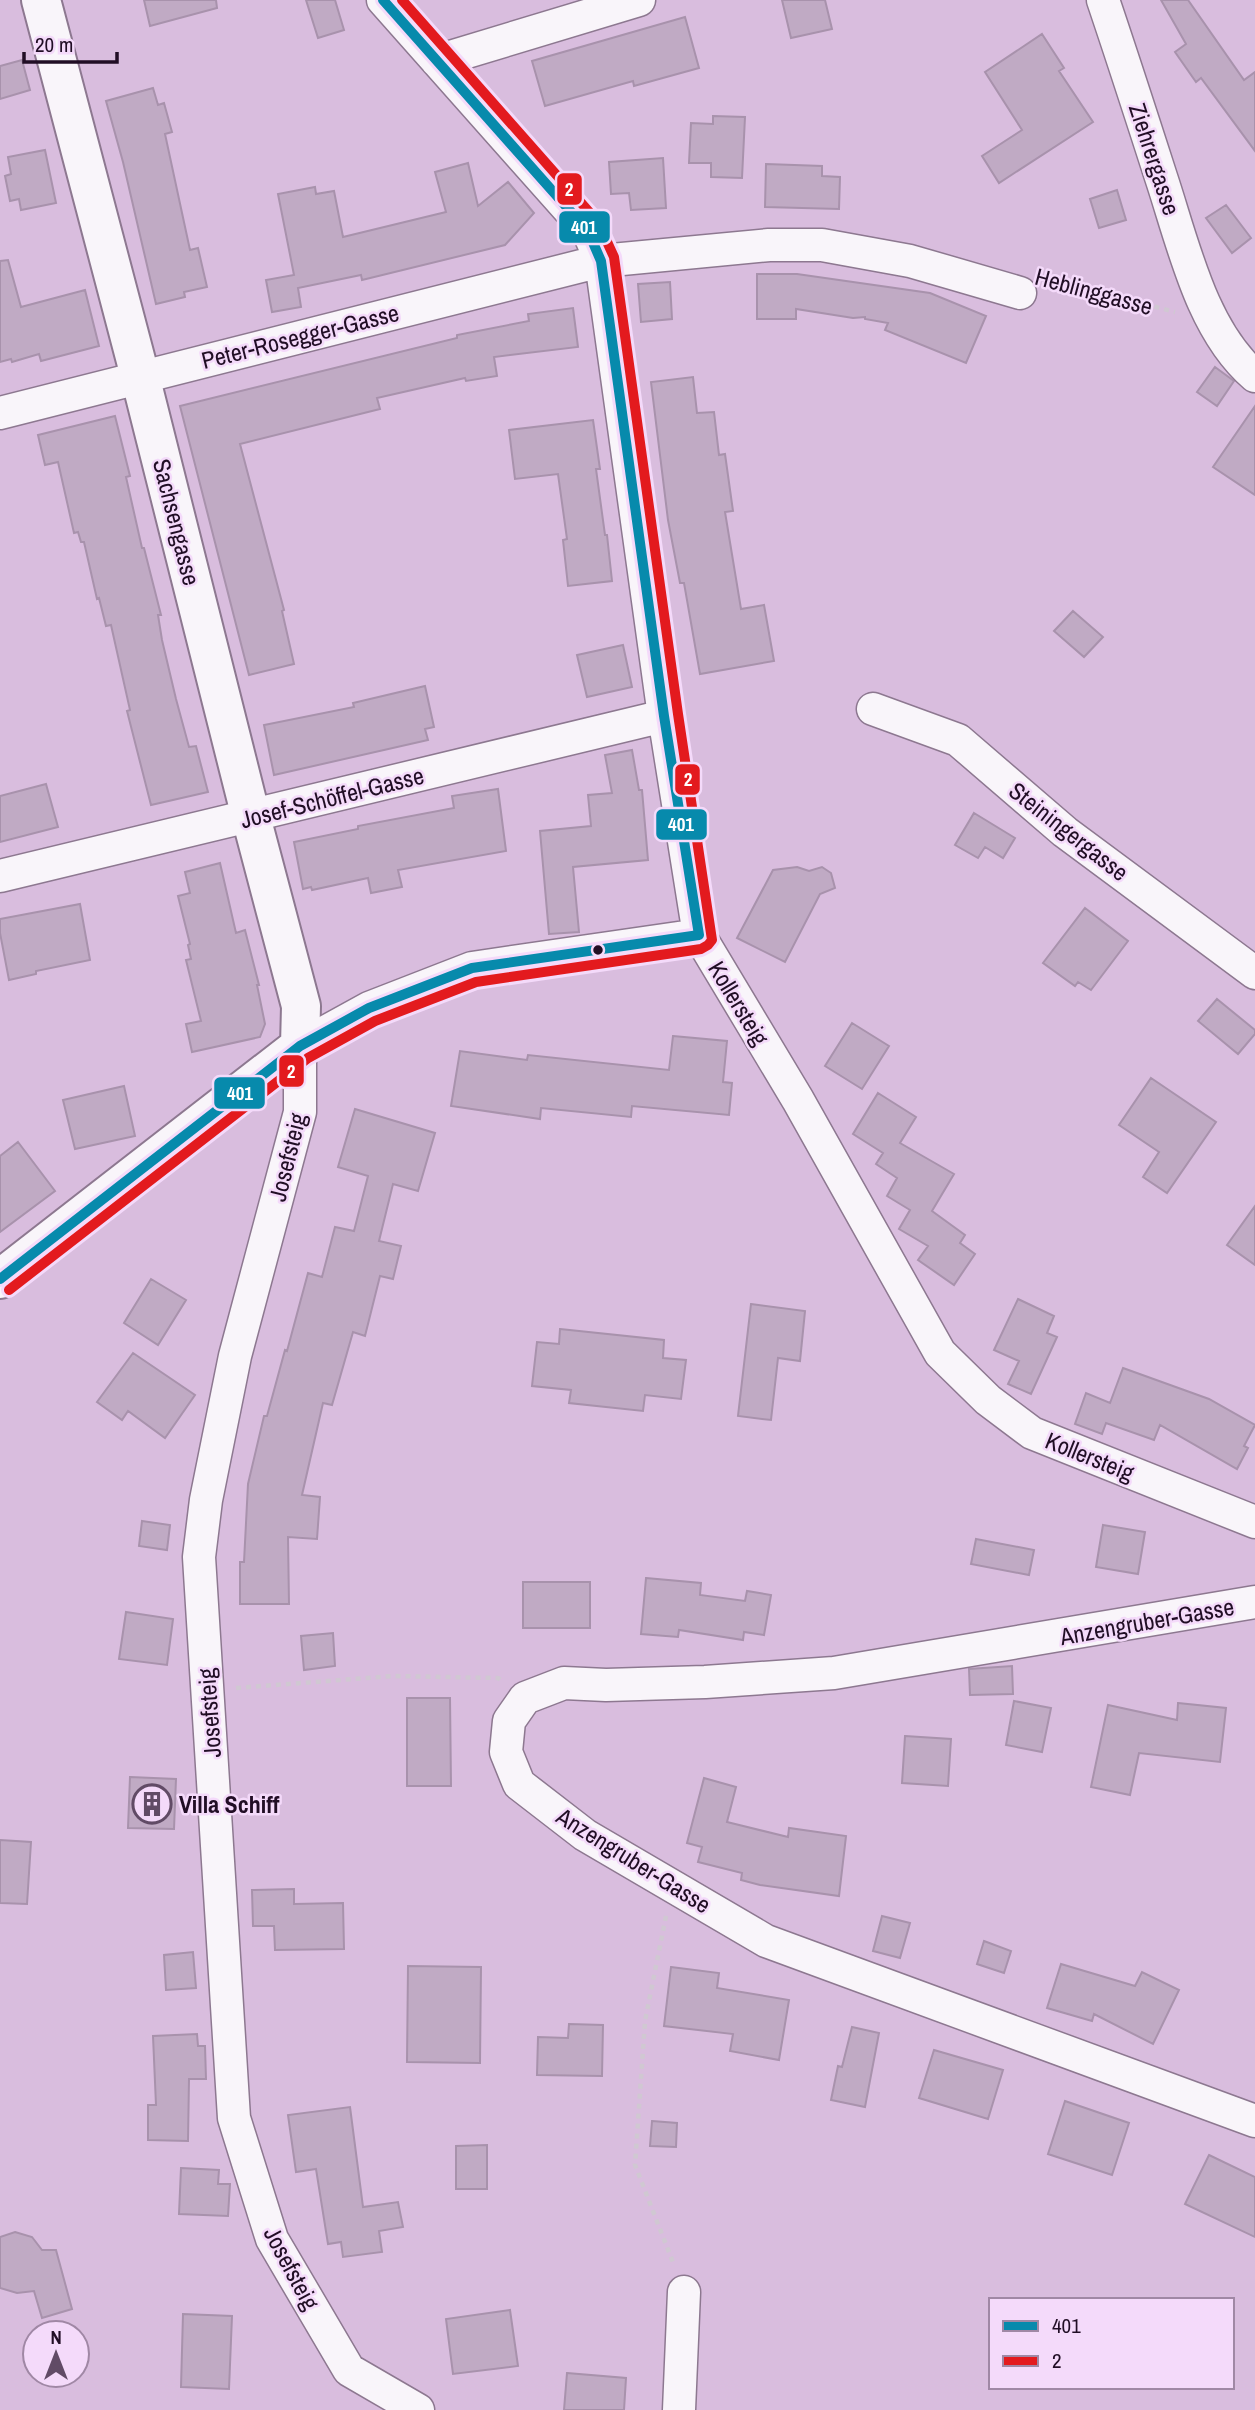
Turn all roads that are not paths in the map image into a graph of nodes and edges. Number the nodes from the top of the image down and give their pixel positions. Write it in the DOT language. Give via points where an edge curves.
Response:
graph roads {
  1 [pos="41,0"];
  2 [pos="383,0"];
  3 [pos="639,0"];
  4 [pos="1104,0"];
  5 [pos="437,61"];
  6 [pos="601,261"];
  7 [pos="1033,285"];
  8 [pos="140,376"];
  9 [pos="1255,376"];
  10 [pos="0,413"];
  11 [pos="873,709"];
  12 [pos="664,716"];
  13 [pos="251,817"];
  14 [pos="0,876"];
  15 [pos="699,935"];
  16 [pos="1255,973"];
  17 [pos="300,1046"];
  18 [pos="0,1279"];
  19 [pos="1255,1521"];
  20 [pos="1255,1602"];
  21 [pos="1255,2121"];
  22 [pos="684,2292"];
  23 [pos="418,2410"];
  24 [pos="679,2410"];
  1 -- 8 [label="street, Sachsengasse"];
  2 -- 5 [label="street, Kollersteig"];
  3 -- 5 [label="street"];
  4 -- 9 [label="street, Ziehrergasse" via="1210,317 1238,362"];
  5 -- 6 [label="street, Kollersteig" via="588,231"];
  6 -- 7 [label="street, Heblinggasse" via="769,245 822,245"];
  6 -- 8 [label="street, Peter-Rosegger-Gasse"];
  6 -- 12 [label="street, Kollersteig"];
  8 -- 10 [label="street, Peter-Rosegger-Gasse"];
  8 -- 13 [label="street, Sachsengasse"];
  11 -- 16 [label="street, Steiningergasse" via="958,740 1065,832"];
  12 -- 13 [label="street, Josef-Schöffel-Gasse"];
  12 -- 15 [label="street, Kollersteig"];
  13 -- 14 [label="street, Josef-Schöffel-Gasse"];
  13 -- 17 [label="street, Sachsengasse" via="301,1006"];
  15 -- 17 [label="street" via="472,968 369,1008"];
  15 -- 19 [label="street, Kollersteig" via="940,1353 988,1400 1032,1433"];
  17 -- 18 [label="street"];
  17 -- 23 [label="street, Josefsteig" via="300,1112 235,1356 199,1557 234,2118 272,2239 349,2370"];
  20 -- 21 [label="street, Anzengruber-Gasse" via="834,1673 705,1682 564,1683 525,1698 509,1721 506,1752 519,1784 585,1835 765,1941"];
  22 -- 24 [label="street"];
}
